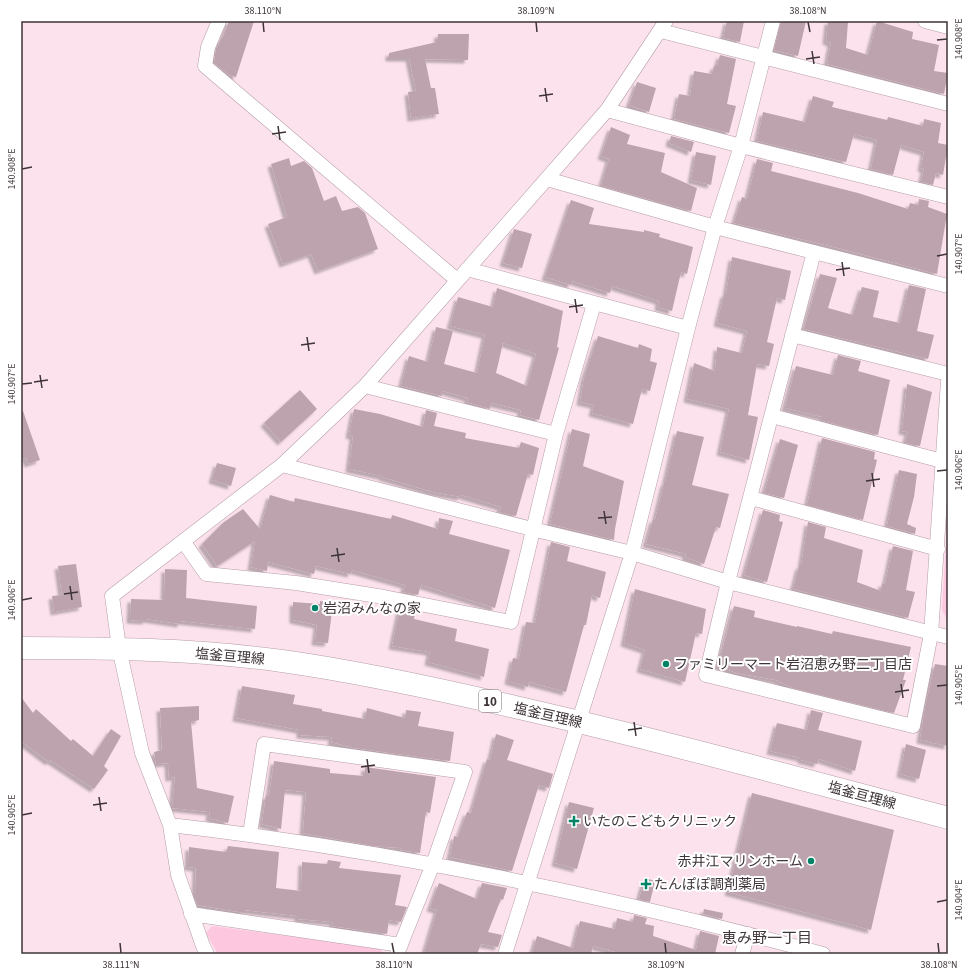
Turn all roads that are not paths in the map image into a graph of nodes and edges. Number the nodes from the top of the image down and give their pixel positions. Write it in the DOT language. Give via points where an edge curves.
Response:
graph roads {
  1 [pos="219,21"];
  2 [pos="774,21"];
  3 [pos="925,21"];
  4 [pos="664,26"];
  5 [pos="948,27"];
  6 [pos="765,57"];
  7 [pos="948,104"];
  8 [pos="607,110"];
  9 [pos="742,146"];
  10 [pos="547,179"];
  11 [pos="948,197"];
  12 [pos="715,227"];
  13 [pos="814,252"];
  14 [pos="467,269"];
  15 [pos="457,280"];
  16 [pos="948,286"];
  17 [pos="594,304"];
  18 [pos="688,328"];
  19 [pos="792,335"];
  20 [pos="948,374"];
  21 [pos="948,381"];
  22 [pos="365,386"];
  23 [pos="772,416"];
  24 [pos="556,434"];
  25 [pos="942,461"];
  26 [pos="282,465"];
  27 [pos="751,498"];
  28 [pos="532,529"];
  29 [pos="183,541"];
  30 [pos="938,549"];
  31 [pos="632,553"];
  32 [pos="728,582"];
  33 [pos="931,634"];
  34 [pos="948,637"];
  35 [pos="21,648"];
  36 [pos="119,648"];
  37 [pos="579,722"];
  38 [pos="948,818"];
  39 [pos="170,825"];
  40 [pos="250,834"];
  41 [pos="433,864"];
  42 [pos="529,884"];
  43 [pos="191,914"];
  44 [pos="748,934"];
  45 [pos="399,950"];
  46 [pos="207,954"];
  47 [pos="505,954"];
  48 [pos="742,954"];
  49 [pos="823,954"];
  1 -- 15 [label="street" via="208,47 205,66"];
  2 -- 6 [label="street"];
  3 -- 5 [label="street"];
  4 -- 6 [label="street"];
  4 -- 8 [label="street"];
  6 -- 7 [label="street"];
  6 -- 9 [label="street"];
  8 -- 9 [label="street"];
  8 -- 10 [label="street"];
  9 -- 11 [label="street"];
  9 -- 12 [label="street"];
  10 -- 12 [label="street"];
  10 -- 14 [label="street"];
  12 -- 13 [label="street"];
  12 -- 18 [label="street"];
  13 -- 16 [label="street"];
  13 -- 19 [label="street"];
  14 -- 15 [label="street"];
  14 -- 17 [label="street"];
  15 -- 22 [label="street"];
  17 -- 18 [label="street"];
  17 -- 24 [label="street"];
  18 -- 31 [label="street"];
  19 -- 20 [label="street"];
  19 -- 23 [label="street"];
  21 -- 25 [label="street"];
  22 -- 24 [label="street"];
  22 -- 26 [label="street"];
  23 -- 25 [label="street"];
  23 -- 27 [label="street"];
  24 -- 28 [label="street"];
  25 -- 30 [label="street"];
  26 -- 28 [label="street"];
  26 -- 29 [label="street"];
  27 -- 30 [label="street"];
  27 -- 32 [label="street"];
  28 -- 29 [label="street" via="511,622 296,583 206,574"];
  28 -- 31 [label="street"];
  29 -- 36 [label="street" via="112,596"];
  30 -- 33 [label="street"];
  31 -- 32 [label="street"];
  31 -- 37 [label="street"];
  32 -- 33 [label="street"];
  32 -- 33 [label="street" via="706,675 913,726"];
  33 -- 34 [label="street"];
  35 -- 36 [label="main road, 塩釜亘理線 / 10"];
  36 -- 37 [label="main road, 塩釜亘理線 / 10" via="233,656 375,676"];
  36 -- 39 [label="street" via="142,753"];
  37 -- 38 [label="main road, 塩釜亘理線 / 10"];
  37 -- 42 [label="street"];
  39 -- 40 [label="street"];
  39 -- 43 [label="street" via="178,875"];
  40 -- 41 [label="street"];
  40 -- 41 [label="street" via="264,744 465,772"];
  41 -- 42 [label="street"];
  41 -- 45 [label="street"];
  42 -- 44 [label="street"];
  42 -- 47 [label="street"];
  43 -- 45 [label="street"];
  43 -- 46 [label="street"];
  44 -- 48 [label="street"];
  44 -- 49 [label="street"];
}
